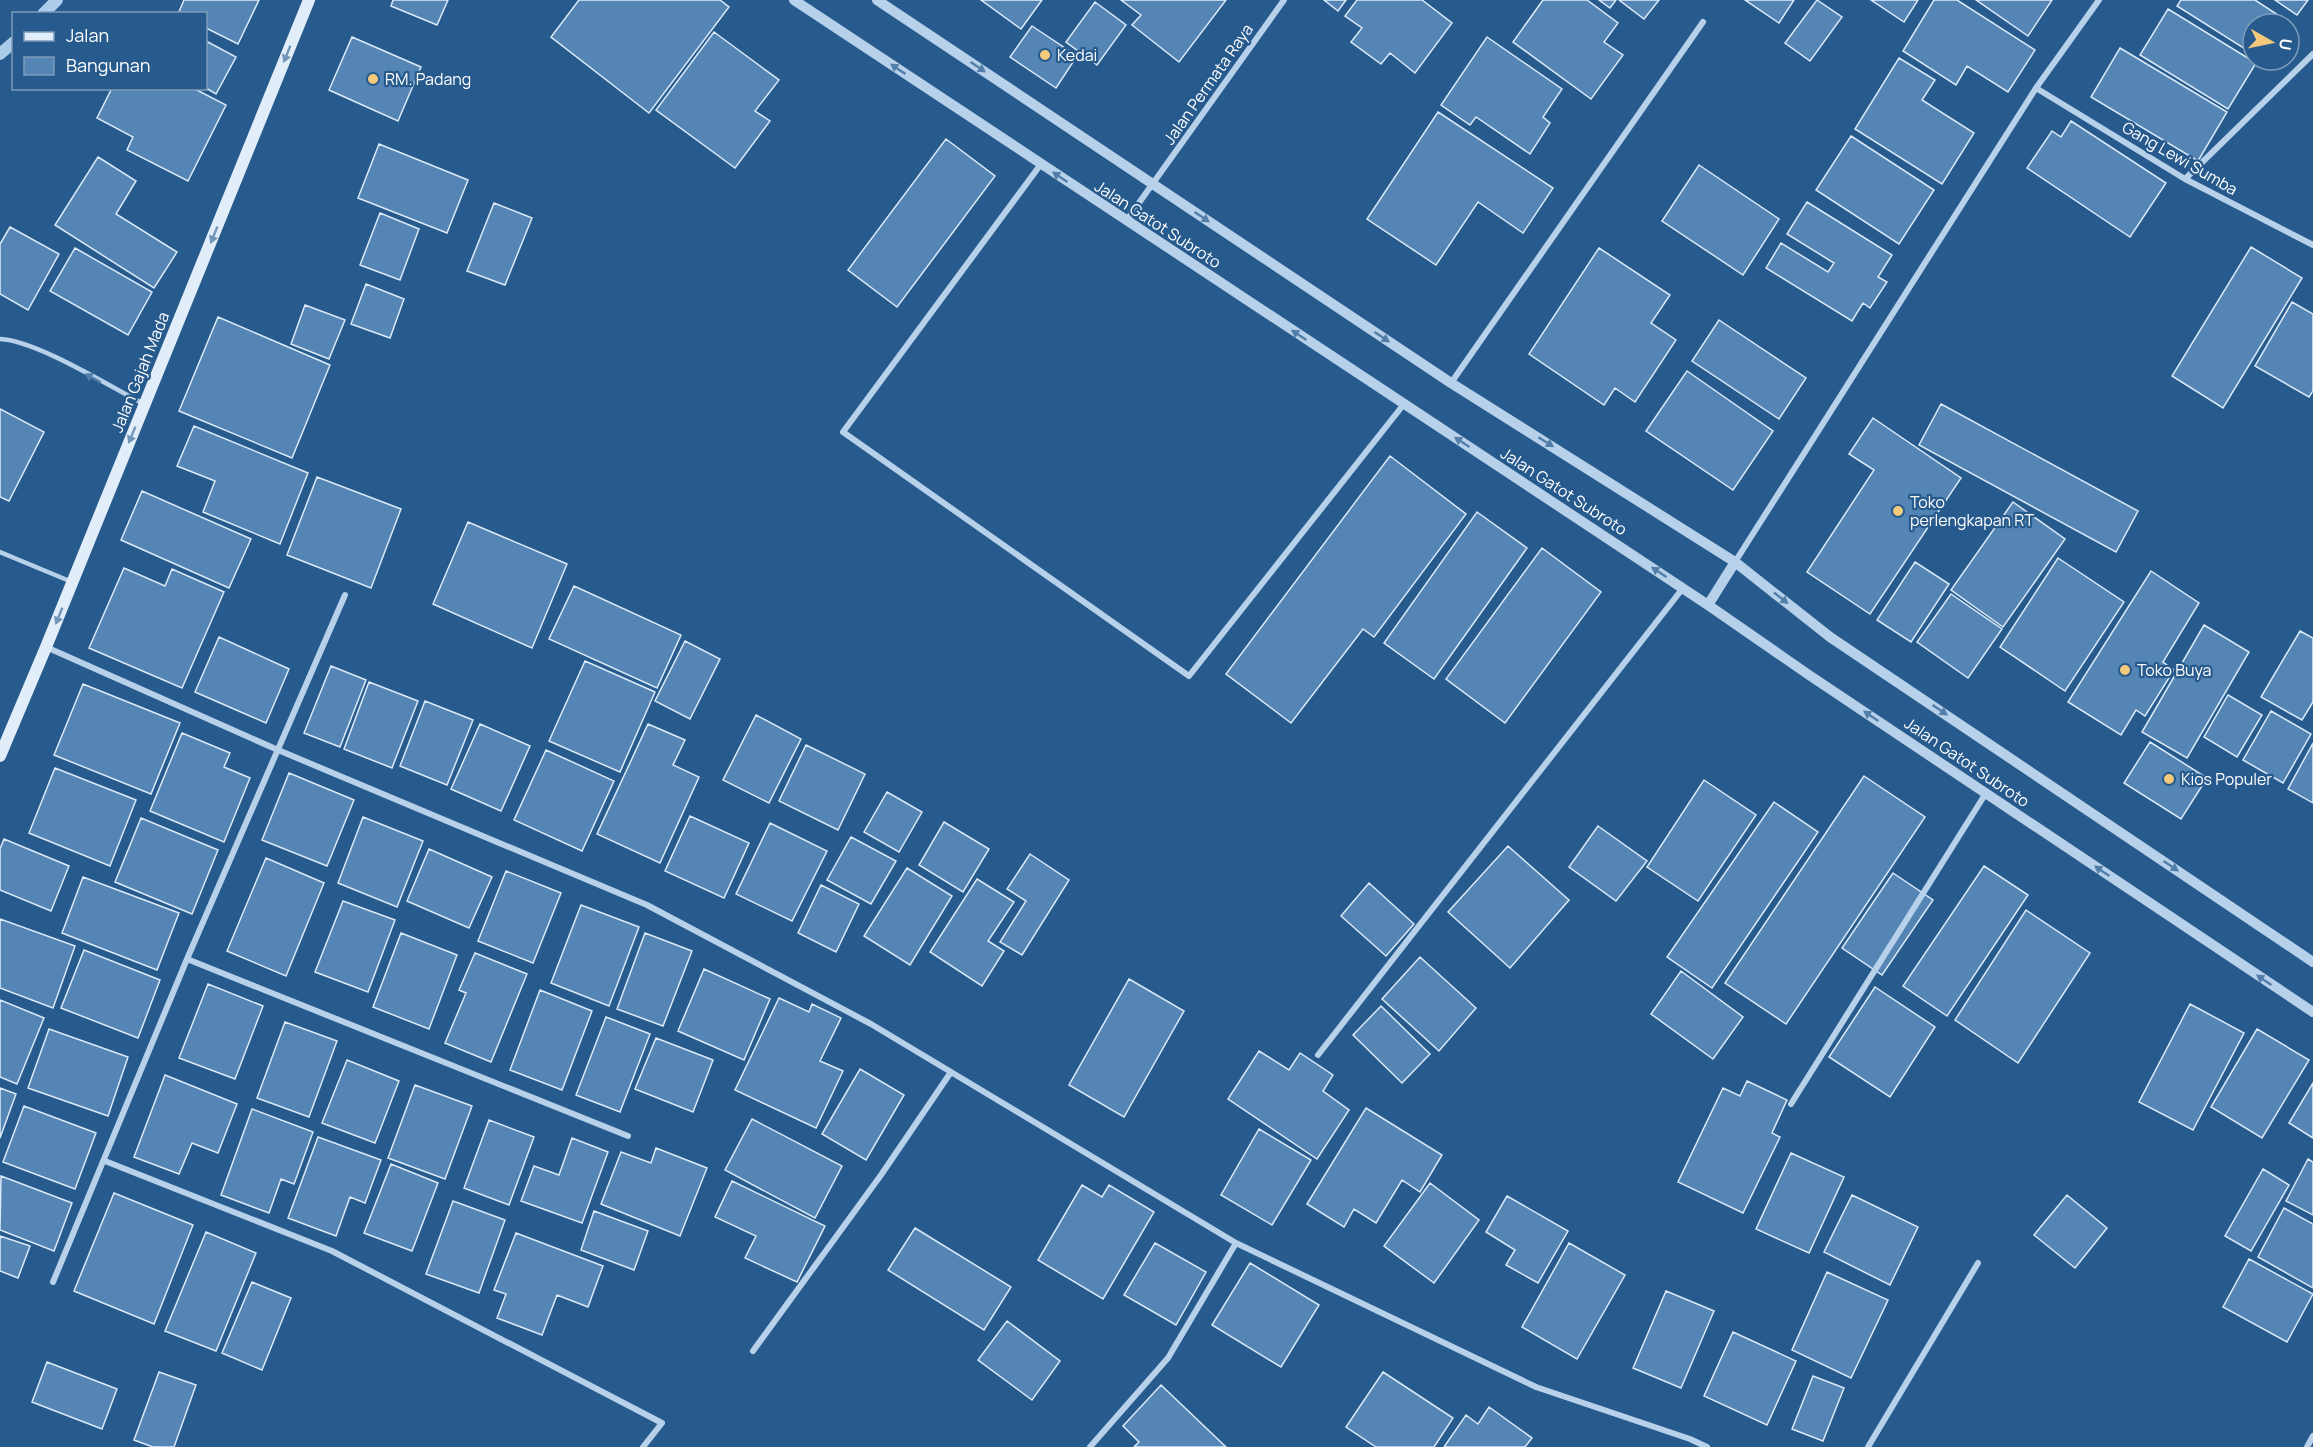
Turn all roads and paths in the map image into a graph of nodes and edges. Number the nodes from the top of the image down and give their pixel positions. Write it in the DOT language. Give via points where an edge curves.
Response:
graph roads {
  1 [pos="309,0"];
  2 [pos="794,0"];
  3 [pos="877,0"];
  4 [pos="1284,0"];
  5 [pos="2099,0"];
  6 [pos="1703,22"];
  7 [pos="2313,54"];
  8 [pos="2036,88"];
  9 [pos="1041,164"];
  10 [pos="2185,179"];
  11 [pos="1154,184"];
  12 [pos="1126,221"];
  13 [pos="2313,245"];
  14 [pos="0,339"];
  15 [pos="1451,383"];
  16 [pos="1404,404"];
  17 [pos="145,405"];
  18 [pos="0,552"];
  19 [pos="1735,562"];
  20 [pos="72,582"];
  21 [pos="1683,588"];
  22 [pos="345,595"];
  23 [pos="1708,605"];
  24 [pos="46,647"];
  25 [pos="279,750"];
  26 [pos="0,756"];
  27 [pos="1986,793"];
  28 [pos="187,959"];
  29 [pos="2313,962"];
  30 [pos="2313,1012"];
  31 [pos="1318,1055"];
  32 [pos="951,1072"];
  33 [pos="1791,1104"];
  34 [pos="628,1136"];
  35 [pos="105,1161"];
  36 [pos="1236,1243"];
  37 [pos="1978,1263"];
  38 [pos="53,1282"];
  39 [pos="753,1351"];
  40 [pos="2313,1436"];
  41 [pos="643,1447"];
  42 [pos="1090,1447"];
  43 [pos="1707,1447"];
  44 [pos="1868,1447"];
  45 [pos="2307,1447"];
  1 -- 17 [label="main road, Jalan Gajah Mada, one-way"];
  9 -- 2 [label="street, Jalan Gatot Subroto, one-way"];
  3 -- 11 [label="street, Jalan Gatot Subroto, one-way"];
  4 -- 11 [label="street, Jalan Permata Raya"];
  5 -- 8 [label="street"];
  6 -- 15 [label="street"];
  7 -- 10 [label="street"];
  8 -- 10 [label="street, Gang Lewi Sumba"];
  8 -- 19 [label="street"];
  12 -- 9 [label="street, Jalan Gatot Subroto, one-way"];
  9 -- 16 [label="street" via="843,432 1189,676"];
  10 -- 13 [label="street, Gang Lewi Sumba"];
  11 -- 12 [label="street, Jalan Permata Raya"];
  11 -- 15 [label="street, Jalan Gatot Subroto, one-way"];
  16 -- 12 [label="street, Jalan Gatot Subroto, one-way"];
  17 -- 14 [label="lane, one-way" via="46,353"];
  15 -- 19 [label="street, Jalan Gatot Subroto, one-way"];
  21 -- 16 [label="street, Jalan Gatot Subroto, one-way"];
  17 -- 20 [label="main road, Jalan Gajah Mada, one-way"];
  18 -- 20 [label="lane"];
  19 -- 23 [label="street"];
  19 -- 29 [label="street, Jalan Gatot Subroto, one-way" via="1830,637"];
  20 -- 24 [label="main road, Jalan Gajah Mada, one-way"];
  21 -- 23 [label="street, Jalan Gatot Subroto"];
  21 -- 31 [label="street"];
  22 -- 25 [label="street"];
  27 -- 23 [label="street, Jalan Gatot Subroto, one-way"];
  24 -- 25 [label="street"];
  24 -- 26 [label="main road, Jalan Gajah Mada"];
  25 -- 28 [label="street"];
  25 -- 32 [label="street" via="647,905 871,1024"];
  30 -- 27 [label="street, Jalan Gatot Subroto, one-way"];
  27 -- 33 [label="street"];
  28 -- 34 [label="street"];
  28 -- 35 [label="street"];
  32 -- 36 [label="street"];
  32 -- 39 [label="street"];
  35 -- 38 [label="street"];
  35 -- 41 [label="street" via="332,1251 662,1423"];
  36 -- 42 [label="street" via="1168,1358"];
  36 -- 43 [label="street" via="1536,1387"];
  37 -- 44 [label="street"];
  40 -- 45 [label="street"];
}
